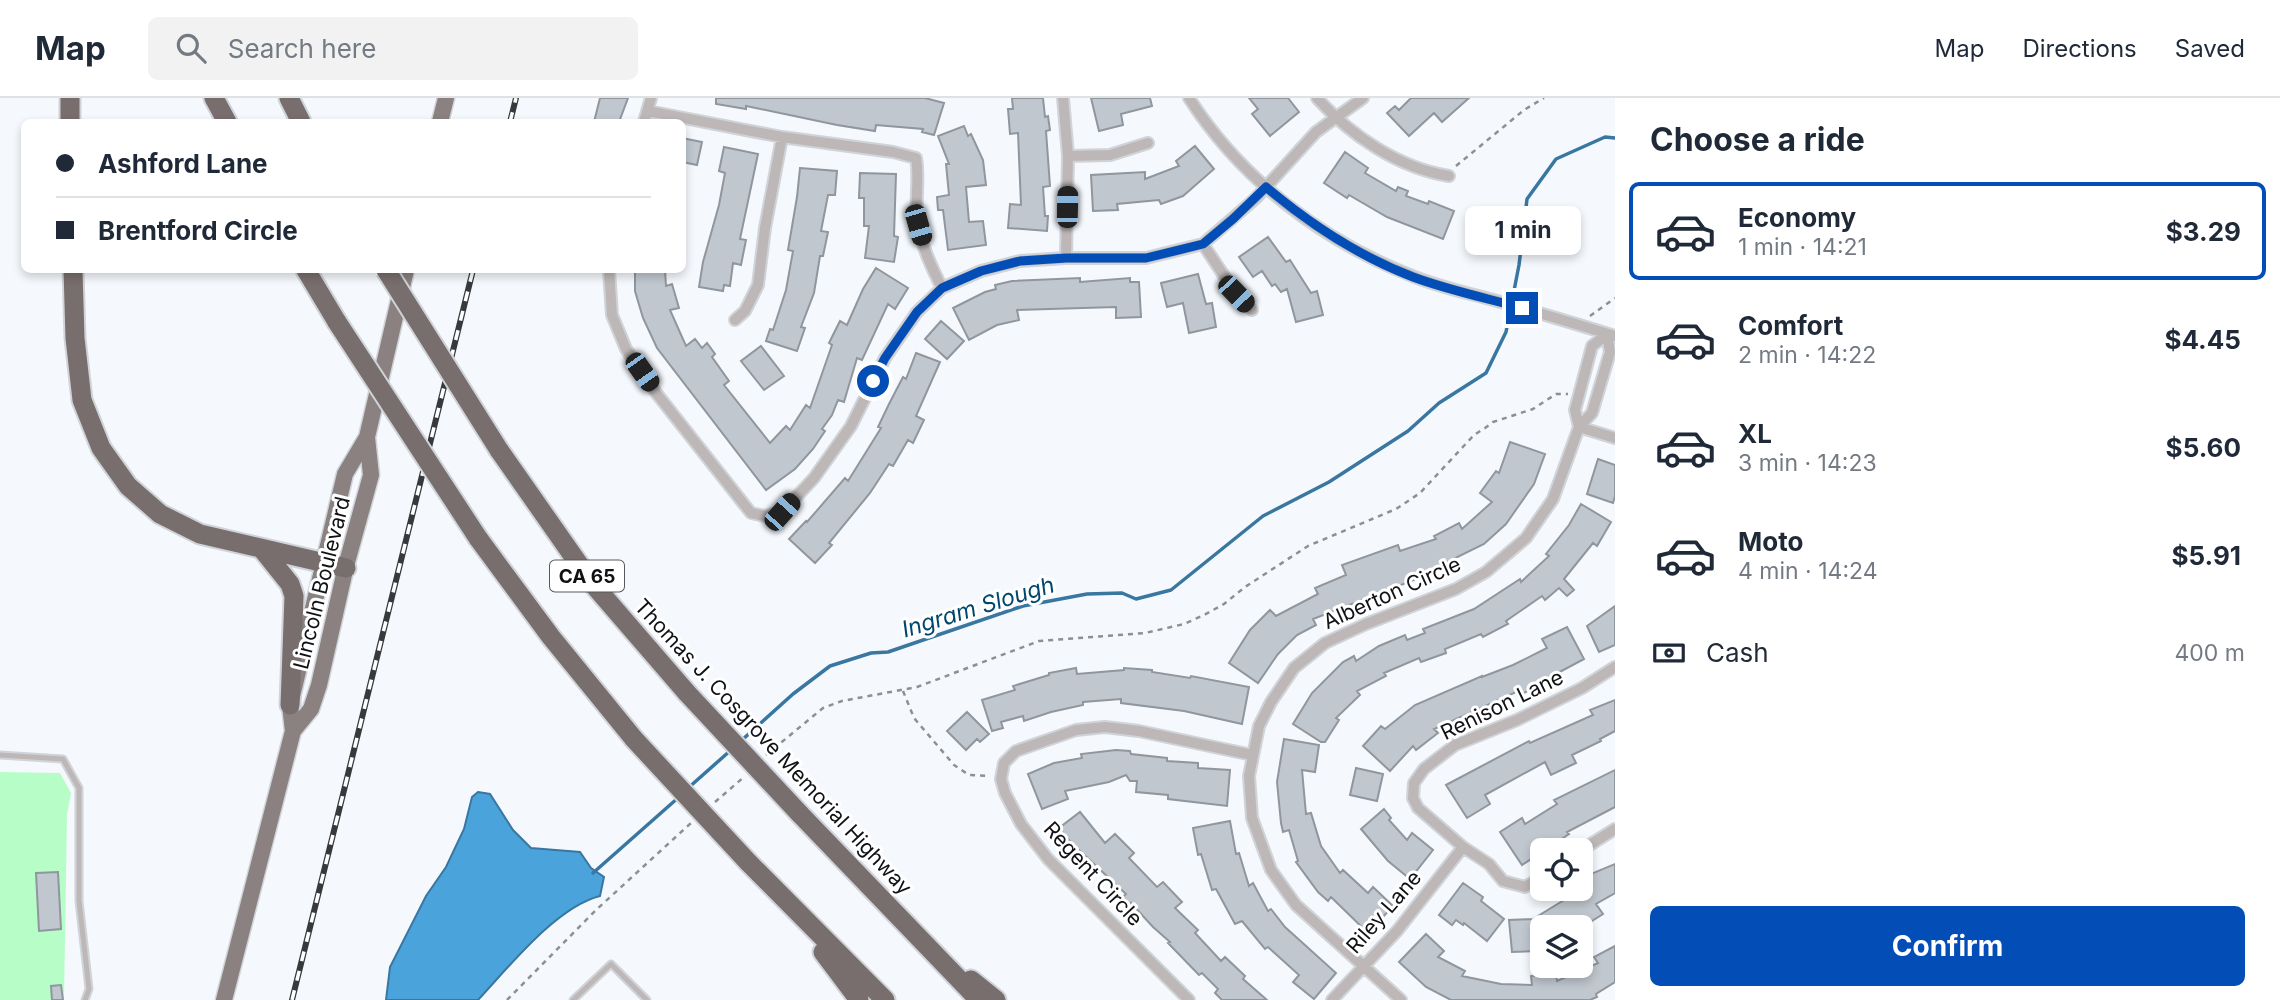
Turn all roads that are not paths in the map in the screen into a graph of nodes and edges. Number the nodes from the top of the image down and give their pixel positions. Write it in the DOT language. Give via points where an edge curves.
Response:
graph roads {
  1 [pos="69,98"];
  2 [pos="214,98"];
  3 [pos="289,98"];
  4 [pos="446,98"];
  5 [pos="651,98"];
  6 [pos="1063,98"];
  7 [pos="1189,98"];
  8 [pos="1317,98"];
  9 [pos="1363,98"];
  10 [pos="648,111"];
  11 [pos="1335,118"];
  12 [pos="70,119"];
  13 [pos="224,119"];
  14 [pos="300,119"];
  15 [pos="441,119"];
  16 [pos="645,119"];
  17 [pos="782,137"];
  18 [pos="1148,144"];
  19 [pos="1068,156"];
  20 [pos="1449,176"];
  21 [pos="1266,187"];
  22 [pos="1203,244"];
  23 [pos="1066,258"];
  24 [pos="73,273"];
  25 [pos="308,273"];
  26 [pos="388,273"];
  27 [pos="405,273"];
  28 [pos="609,273"];
  29 [pos="942,288"];
  30 [pos="1252,310"];
  31 [pos="735,320"];
  32 [pos="1611,335"];
  33 [pos="1579,427"];
  34 [pos="367,438"];
  35 [pos="1615,438"];
  36 [pos="262,549"];
  37 [pos="324,563"];
  38 [pos="346,568"];
  39 [pos="1615,667"];
  40 [pos="290,705"];
  41 [pos="293,731"];
  42 [pos="0,755"];
  43 [pos="1252,755"];
  44 [pos="1615,829"];
  45 [pos="1593,843"];
  46 [pos="1463,847"];
  47 [pos="1530,884"];
  48 [pos="783,898"];
  49 [pos="916,936"];
  50 [pos="1363,966"];
  51 [pos="85,1000"];
  52 [pos="224,1000"];
  53 [pos="573,1000"];
  54 [pos="647,1000"];
  55 [pos="859,1000"];
  56 [pos="885,1000"];
  57 [pos="979,1000"];
  58 [pos="996,1000"];
  59 [pos="1189,1000"];
  60 [pos="1332,1000"];
  61 [pos="1401,1000"];
  1 -- 12 [label="highway"];
  2 -- 13 [label="highway"];
  3 -- 14 [label="highway"];
  4 -- 15 [label="main road"];
  5 -- 10 [label="street"];
  6 -- 19 [label="street"];
  7 -- 21 [label="street" via="1227,149"];
  8 -- 11 [label="street"];
  9 -- 11 [label="street"];
  10 -- 16 [label="street"];
  10 -- 17 [label="street"];
  11 -- 20 [label="street" via="1397,161"];
  11 -- 21 [label="street" via="1316,132"];
  17 -- 29 [label="street" via="916,158 918,225"];
  17 -- 31 [label="street" via="758,285 745,312"];
  18 -- 19 [label="street" via="1110,155"];
  19 -- 23 [label="street"];
  21 -- 22 [label="street"];
  21 -- 32 [label="street" via="1320,229 1413,277"];
  22 -- 23 [label="street" via="1146,258"];
  22 -- 30 [label="street" via="1219,272"];
  23 -- 29 [label="street" via="1020,261"];
  24 -- 36 [label="highway" via="82,400 101,448 128,486 160,514 200,534"];
  25 -- 48 [label="highway, CA 65, bridge" via="478,538 551,637 634,739"];
  26 -- 49 [label="highway, Thomas J. Cosgrove Memorial Highway / CA 65, bridge" via="499,450 592,583 687,693"];
  27 -- 34 [label="main road, Lincoln Boulevard"];
  28 -- 29 [label="street" via="612,315 626,349 751,513 765,516 782,512 814,478 851,426 885,358 917,312"];
  32 -- 33 [label="street, Alberton Circle" via="1592,413"];
  32 -- 33 [label="street, Alberton Circle" via="1592,346 1575,410"];
  33 -- 35 [label="street"];
  33 -- 43 [label="street, Alberton Circle" via="1553,499 1526,538 1486,572 1455,589 1325,643 1294,668 1271,702"];
  34 -- 37 [label="main road, Lincoln Boulevard" via="345,474"];
  34 -- 38 [label="main road, Lincoln Boulevard" via="371,475"];
  36 -- 37 [label="highway"];
  36 -- 40 [label="highway" via="294,596"];
  37 -- 38 [label="highway"];
  37 -- 40 [label="main road, Lincoln Boulevard"];
  38 -- 41 [label="main road, Lincoln Boulevard" via="319,685 311,709"];
  39 -- 46 [label="street, Renison Lane" via="1517,720 1455,745 1424,769 1414,783 1413,798 1418,808"];
  40 -- 41 [label="main road, Lincoln Boulevard"];
  41 -- 52 [label="main road, Lincoln Boulevard"];
  42 -- 51 [label="lane" via="63,759 79,788 79,901 89,989"];
  43 -- 50 [label="street, Alberton Circle" via="1252,818 1271,870 1296,905"];
  43 -- 59 [label="street, Regent Circle" via="1105,727 1076,730 1016,751 1004,763 1001,779 1005,793 1021,824 1048,859"];
  44 -- 45 [label="street"];
  46 -- 47 [label="street" via="1510,885"];
  46 -- 50 [label="street, Riley Lane" via="1398,931"];
  48 -- 55 [label="highway"];
  48 -- 56 [label="highway, CA 65"];
  49 -- 57 [label="highway, Thomas J. Cosgrove Memorial Highway / CA 65"];
  49 -- 58 [label="highway"];
  50 -- 60 [label="street, Riley Lane"];
  50 -- 61 [label="street, Alberton Circle"];
  53 -- 54 [label="lane" via="611,964"];
}
